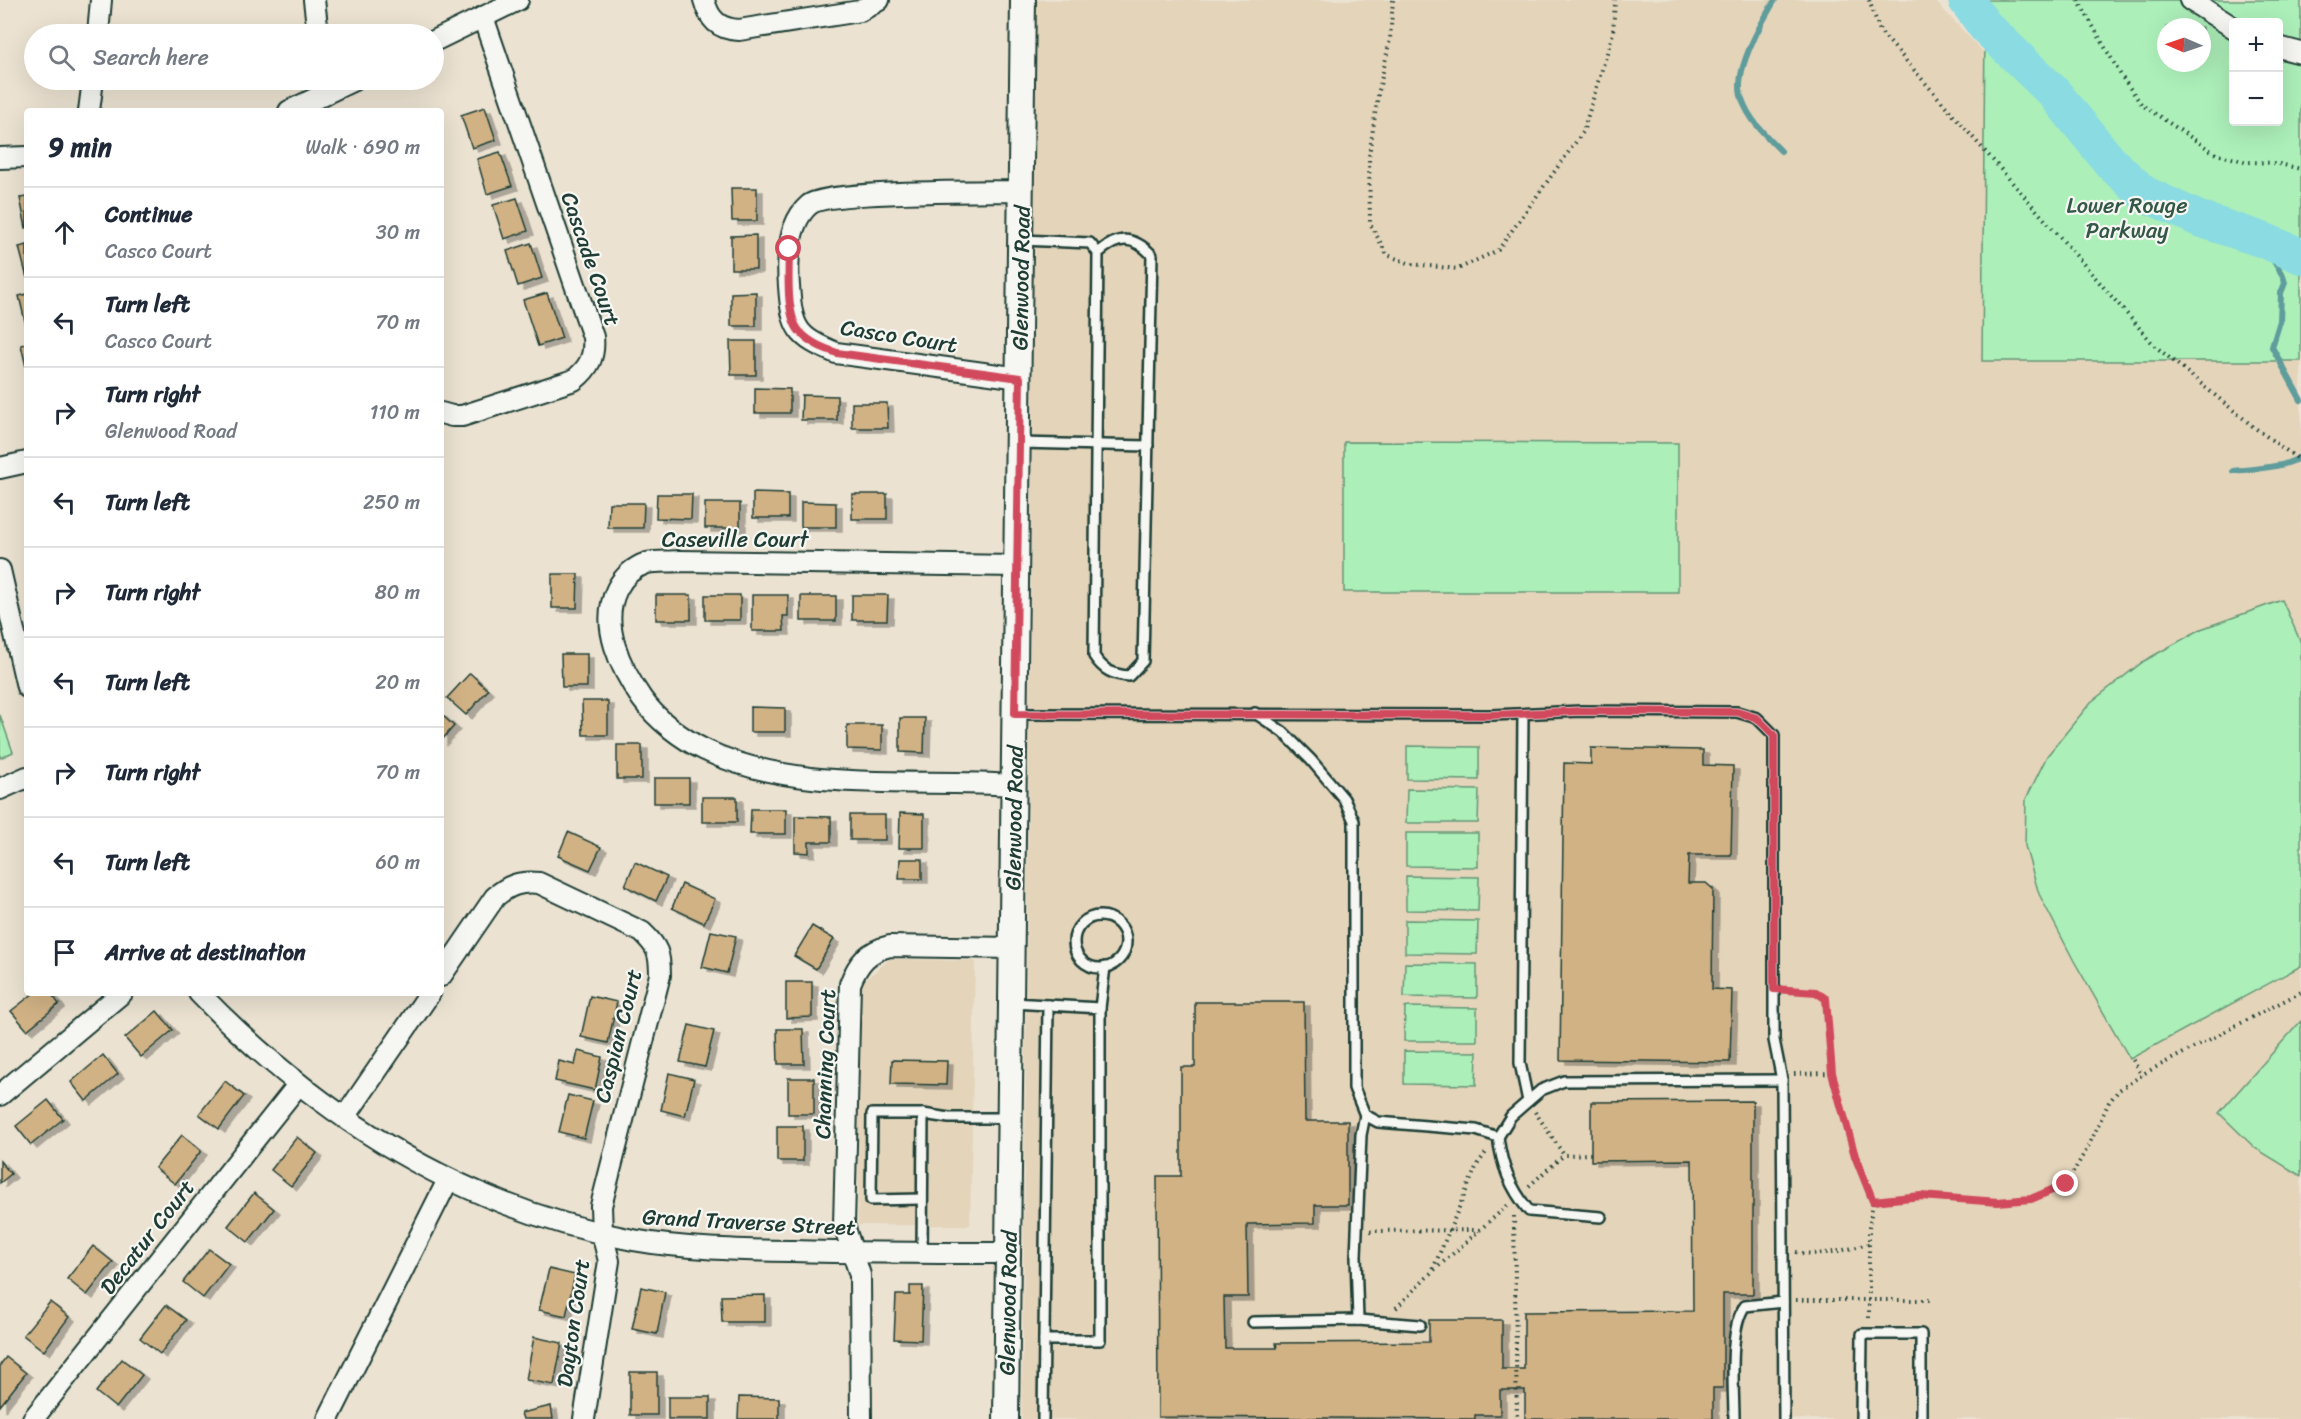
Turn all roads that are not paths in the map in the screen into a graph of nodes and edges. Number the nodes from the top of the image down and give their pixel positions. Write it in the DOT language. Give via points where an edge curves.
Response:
graph roads {
  1 [pos="101,0"];
  2 [pos="314,0"];
  3 [pos="518,0"];
  4 [pos="704,0"];
  5 [pos="879,0"];
  6 [pos="1023,0"];
  7 [pos="2190,0"];
  8 [pos="483,17"];
  9 [pos="99,24"];
  10 [pos="317,24"];
  11 [pos="2229,25"];
  12 [pos="444,36"];
  13 [pos="2283,49"];
  14 [pos="2301,53"];
  15 [pos="92,90"];
  16 [pos="330,90"];
  17 [pos="89,108"];
  18 [pos="301,108"];
  19 [pos="24,157"];
  20 [pos="0,158"];
  21 [pos="1022,191"];
  22 [pos="1021,240"];
  23 [pos="1098,253"];
  24 [pos="1020,378"];
  25 [pos="444,414"];
  26 [pos="1019,443"];
  27 [pos="1097,444"];
  28 [pos="1148,446"];
  29 [pos="24,463"];
  30 [pos="0,468"];
  31 [pos="1017,566"];
  32 [pos="0,570"];
  33 [pos="24,674"];
  34 [pos="1255,713"];
  35 [pos="1015,714"];
  36 [pos="1522,714"];
  37 [pos="24,778"];
  38 [pos="1014,785"];
  39 [pos="0,789"];
  40 [pos="1013,948"];
  41 [pos="1105,967"];
  42 [pos="444,972"];
  43 [pos="118,996"];
  44 [pos="202,996"];
  45 [pos="428,996"];
  46 [pos="1012,1003"];
  47 [pos="1048,1005"];
  48 [pos="1100,1008"];
  49 [pos="1782,1077"];
  50 [pos="298,1085"];
  51 [pos="0,1095"];
  52 [pos="1528,1101"];
  53 [pos="923,1114"];
  54 [pos="1365,1115"];
  55 [pos="345,1117"];
  56 [pos="1011,1118"];
  57 [pos="1498,1137"];
  58 [pos="448,1180"];
  59 [pos="922,1199"];
  60 [pos="1601,1217"];
  61 [pos="602,1233"];
  62 [pos="855,1253"];
  63 [pos="922,1253"];
  64 [pos="1010,1253"];
  65 [pos="1783,1301"];
  66 [pos="1358,1320"];
  67 [pos="1253,1322"];
  68 [pos="1420,1325"];
  69 [pos="1044,1340"];
  70 [pos="33,1419"];
  71 [pos="328,1419"];
  72 [pos="584,1419"];
  73 [pos="861,1419"];
  74 [pos="1006,1419"];
  75 [pos="1043,1419"];
  76 [pos="1734,1419"];
  77 [pos="1784,1419"];
  78 [pos="1861,1419"];
  79 [pos="1921,1419"];
  1 -- 9 [label="street"];
  2 -- 10 [label="street"];
  3 -- 8 [label="street"];
  4 -- 5 [label="street" via="713,22 728,30 860,11"];
  6 -- 21 [label="street, Glenwood Road"];
  7 -- 11 [label="street"];
  8 -- 12 [label="street"];
  8 -- 25 [label="street, Cascade Court" via="594,348 592,361 574,380 462,416"];
  13 -- 14 [label="street"];
  15 -- 17 [label="street"];
  16 -- 18 [label="street"];
  19 -- 20 [label="street"];
  21 -- 22 [label="street, Glenwood Road"];
  21 -- 24 [label="street, Casco Court" via="850,195 811,203 799,217 789,249 792,313 798,331 813,344 837,353"];
  22 -- 23 [label="lane" via="1090,243"];
  22 -- 24 [label="street, Glenwood Road"];
  23 -- 27 [label="lane"];
  23 -- 28 [label="lane" via="1110,243 1122,240 1140,243 1152,255"];
  24 -- 26 [label="street, Glenwood Road"];
  26 -- 27 [label="lane"];
  26 -- 31 [label="street, Glenwood Road"];
  27 -- 28 [label="lane"];
  27 -- 28 [label="lane" via="1094,656 1114,675 1129,676 1143,661"];
  29 -- 30 [label="street"];
  31 -- 35 [label="street, Glenwood Road"];
  31 -- 38 [label="street, Caseville Court" via="646,563 621,582 611,606 613,638 621,662 643,699 663,721 705,750 787,776 821,780"];
  32 -- 33 [label="street"];
  34 -- 35 [label="lane"];
  34 -- 36 [label="lane"];
  34 -- 54 [label="lane" via="1283,732 1311,760 1344,799 1353,821 1354,1088"];
  35 -- 38 [label="street, Glenwood Road"];
  36 -- 49 [label="lane" via="1737,712 1757,718 1774,735 1774,1040"];
  36 -- 52 [label="lane" via="1520,1063"];
  37 -- 39 [label="street"];
  38 -- 40 [label="street, Glenwood Road"];
  40 -- 46 [label="street, Glenwood Road"];
  40 -- 62 [label="street, Channing Court" via="890,946 871,953 856,969 848,1004 844,1225"];
  41 -- 41 [label="lane" via="1088,965 1074,945 1077,929 1097,916 1113,920 1125,933 1120,959"];
  41 -- 48 [label="lane"];
  42 -- 61 [label="street, Caspian Court" via="495,897 516,883 539,883 642,932 654,943 660,975 601,1206"];
  43 -- 51 [label="street"];
  44 -- 50 [label="street, Grand Traverse Street"];
  45 -- 55 [label="street"];
  46 -- 47 [label="lane"];
  46 -- 56 [label="street, Glenwood Road"];
  47 -- 48 [label="lane"];
  47 -- 69 [label="lane"];
  48 -- 69 [label="lane" via="1100,1340"];
  49 -- 52 [label="lane" via="1564,1081 1541,1090"];
  49 -- 65 [label="lane"];
  50 -- 55 [label="street, Grand Traverse Street"];
  50 -- 70 [label="street, Decatur Court"];
  52 -- 57 [label="lane" via="1511,1116"];
  53 -- 56 [label="lane"];
  53 -- 59 [label="lane"];
  53 -- 59 [label="lane" via="872,1114 871,1200"];
  54 -- 57 [label="lane" via="1378,1122 1476,1130"];
  54 -- 66 [label="lane" via="1356,1256"];
  55 -- 58 [label="street, Grand Traverse Street"];
  56 -- 64 [label="street, Glenwood Road"];
  57 -- 60 [label="lane" via="1501,1162 1530,1211"];
  58 -- 61 [label="street, Grand Traverse Street" via="517,1210"];
  58 -- 71 [label="street"];
  59 -- 63 [label="lane"];
  61 -- 62 [label="street, Grand Traverse Street" via="636,1241 735,1250"];
  61 -- 72 [label="street, Dayton Court" via="609,1261"];
  62 -- 63 [label="street, Grand Traverse Street"];
  62 -- 73 [label="street" via="860,1275"];
  63 -- 64 [label="street, Grand Traverse Street"];
  64 -- 74 [label="street, Glenwood Road"];
  65 -- 76 [label="lane" via="1744,1306 1737,1316"];
  65 -- 77 [label="lane"];
  66 -- 67 [label="lane"];
  66 -- 68 [label="lane"];
  69 -- 75 [label="lane"];
  78 -- 79 [label="lane" via="1862,1334 1921,1334"];
}
